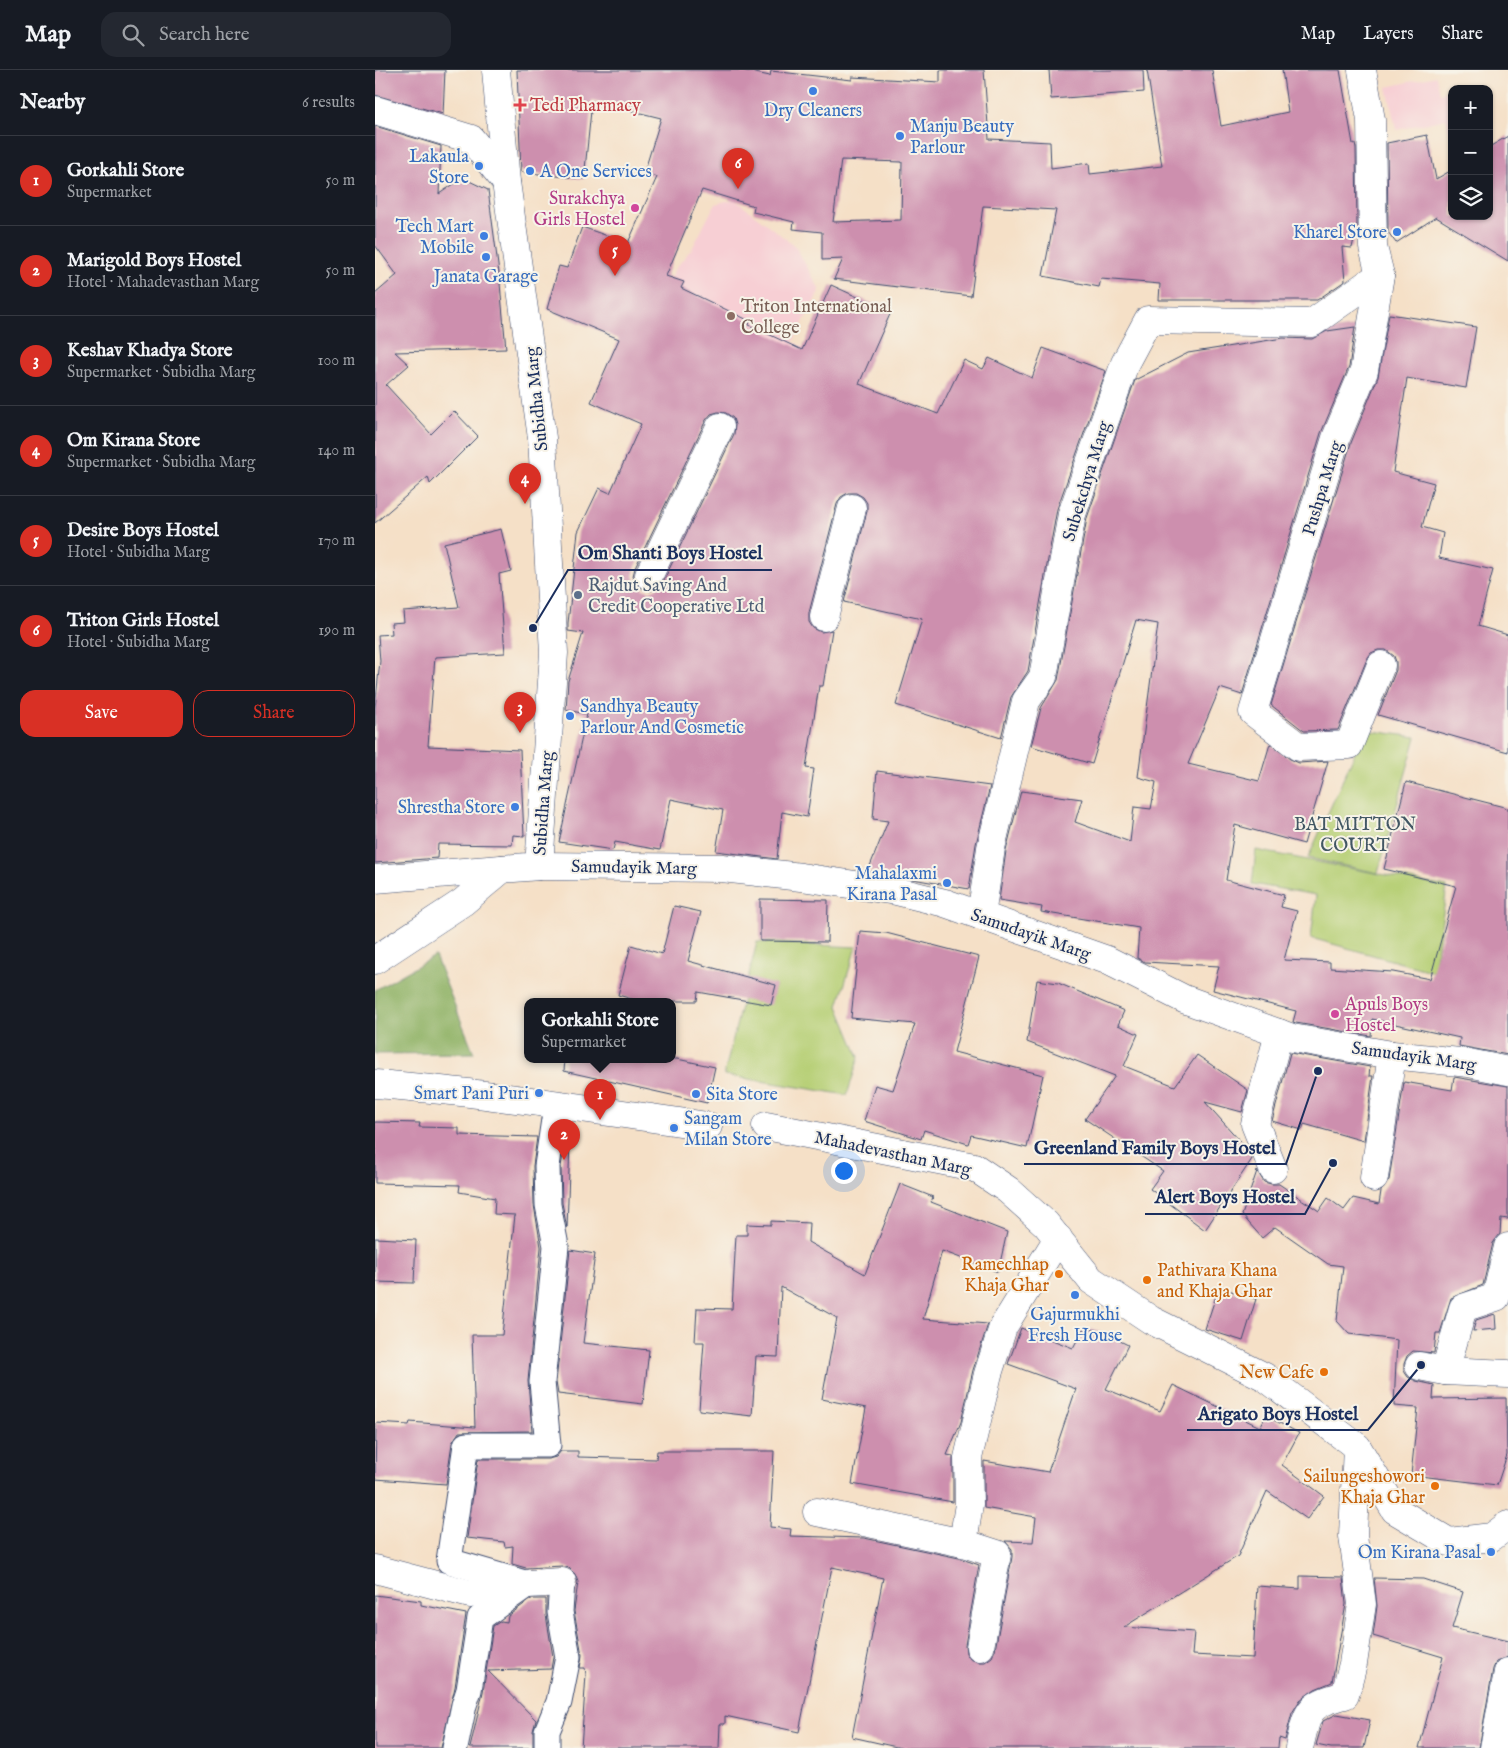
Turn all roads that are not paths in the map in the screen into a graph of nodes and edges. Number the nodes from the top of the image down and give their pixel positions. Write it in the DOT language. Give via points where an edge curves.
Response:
graph roads {
  1 [pos="496,70"];
  2 [pos="1362,70"];
  3 [pos="375,110"];
  4 [pos="506,182"];
  5 [pos="1380,275"];
  6 [pos="721,427"];
  7 [pos="852,508"];
  8 [pos="649,575"];
  9 [pos="824,616"];
  10 [pos="1381,665"];
  11 [pos="539,866"];
  12 [pos="503,869"];
  13 [pos="375,879"];
  14 [pos="981,916"];
  15 [pos="375,960"];
  16 [pos="1279,1033"];
  17 [pos="1392,1056"];
  18 [pos="1508,1071"];
  19 [pos="375,1084"];
  20 [pos="555,1106"];
  21 [pos="708,1126"];
  22 [pos="766,1126"];
  23 [pos="1273,1169"];
  24 [pos="1374,1178"];
  25 [pos="1058,1238"];
  26 [pos="1507,1252"];
  27 [pos="1419,1366"];
  28 [pos="1445,1370"];
  29 [pos="1508,1374"];
  30 [pos="1357,1447"];
  31 [pos="817,1512"];
  32 [pos="1508,1525"];
  33 [pos="963,1543"];
  34 [pos="375,1570"];
  35 [pos="562,1582"];
  36 [pos="528,1584"];
  37 [pos="980,1647"];
  38 [pos="1508,1672"];
  39 [pos="455,1748"];
  40 [pos="547,1748"];
  41 [pos="1299,1748"];
  42 [pos="1494,1748"];
  1 -- 4 [label="street, Subidha Marg"];
  2 -- 5 [label="street, Pushpa Marg" via="1371,120 1373,247"];
  3 -- 4 [label="street" via="471,139"];
  4 -- 11 [label="street, Subidha Marg" via="542,438 554,653"];
  5 -- 10 [label="street, Pushpa Marg" via="1364,370 1337,438 1253,712 1299,747 1349,745"];
  5 -- 14 [label="street, Subekchya Marg" via="1312,323 1148,320 1125,363 1072,514 1043,677 1026,701 991,848"];
  6 -- 8 [label="street"];
  7 -- 9 [label="street"];
  11 -- 12 [label="street, Subidha Marg"];
  11 -- 14 [label="street, Samudayik Marg" via="722,868 896,891"];
  12 -- 13 [label="street, Subidha Marg"];
  12 -- 15 [label="street" via="463,902"];
  14 -- 16 [label="street, Samudayik Marg" via="1107,960 1184,999"];
  16 -- 17 [label="street, Samudayik Marg"];
  16 -- 23 [label="street" via="1255,1124"];
  17 -- 18 [label="street, Samudayik Marg" via="1469,1063"];
  17 -- 24 [label="street"];
  19 -- 20 [label="street" via="452,1090"];
  20 -- 21 [label="street"];
  20 -- 36 [label="street" via="547,1166 548,1205 555,1246 542,1382 548,1445 466,1445 449,1561"];
  22 -- 25 [label="street, Mahadevasthan Marg" via="974,1167 1008,1190"];
  25 -- 30 [label="street, Mahadevasthan Marg" via="1091,1280 1151,1320 1265,1377"];
  25 -- 33 [label="street" via="1003,1327 988,1374 968,1458 969,1504"];
  26 -- 28 [label="street" via="1496,1297 1463,1308"];
  27 -- 28 [label="street"];
  28 -- 29 [label="street"];
  30 -- 32 [label="street, Mahadevasthan Marg" via="1395,1510 1449,1542 1493,1537"];
  30 -- 41 [label="street" via="1353,1536 1362,1604 1353,1664 1345,1695 1314,1706 1307,1715"];
  31 -- 33 [label="street"];
  33 -- 37 [label="street" via="997,1554"];
  34 -- 36 [label="street" via="471,1594"];
  35 -- 36 [label="street"];
  35 -- 40 [label="street" via="560,1612 568,1657 559,1702 547,1731"];
  36 -- 39 [label="street" via="480,1618 469,1690"];
  38 -- 42 [label="street"];
}
